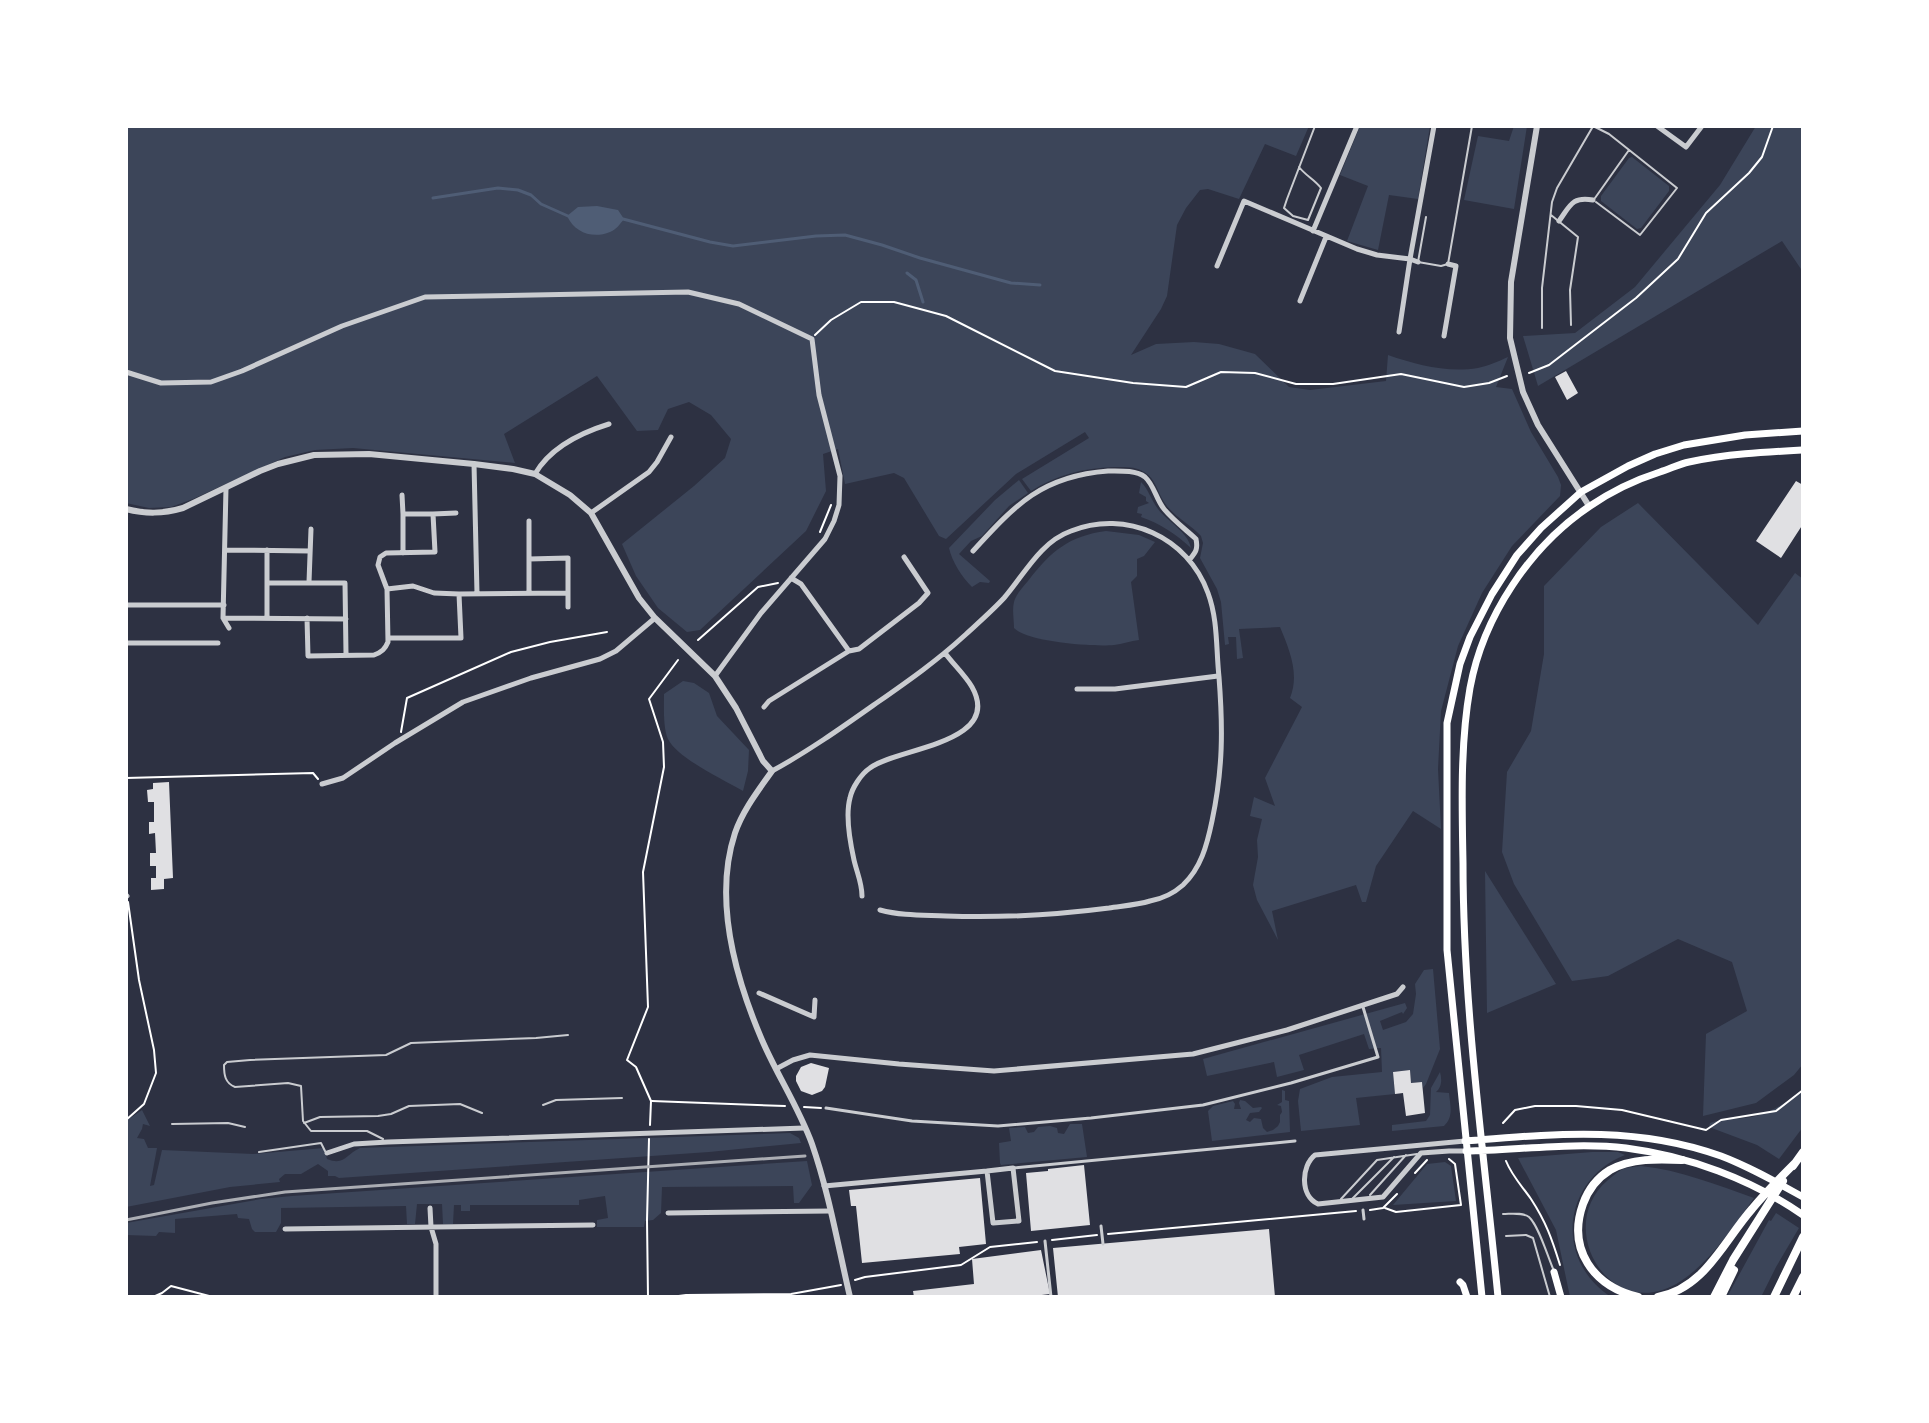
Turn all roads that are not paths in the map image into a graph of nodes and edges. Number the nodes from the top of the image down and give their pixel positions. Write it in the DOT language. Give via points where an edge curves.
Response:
graph roads {
  1 [pos="1315,126"];
  2 [pos="1357,126"];
  3 [pos="1434,126"];
  4 [pos="1472,126"];
  5 [pos="1537,126"];
  6 [pos="1593,126"];
  7 [pos="1657,126"];
  8 [pos="1702,126"];
  9 [pos="1629,150"];
  10 [pos="1299,167"];
  11 [pos="1593,200"];
  12 [pos="1550,214"];
  13 [pos="1426,217"];
  14 [pos="1559,221"];
  15 [pos="1313,231"];
  16 [pos="1326,237"];
  17 [pos="1410,259"];
  18 [pos="1418,262"];
  19 [pos="1448,264"];
  20 [pos="1217,266"];
  21 [pos="1300,301"];
  22 [pos="1571,325"];
  23 [pos="1542,328"];
  24 [pos="1399,332"];
  25 [pos="1444,336"];
  26 [pos="126,372"];
  27 [pos="609,424"];
  28 [pos="1803,431"];
  29 [pos="671,437"];
  30 [pos="1803,450"];
  31 [pos="474,464"];
  32 [pos="535,474"];
  33 [pos="226,488"];
  34 [pos="1581,492"];
  35 [pos="402,495"];
  36 [pos="1589,506"];
  37 [pos="126,509"];
  38 [pos="456,513"];
  39 [pos="591,513"];
  40 [pos="403,514"];
  41 [pos="433,514"];
  42 [pos="529,521"];
  43 [pos="311,529"];
  44 [pos="225,550"];
  45 [pos="267,550"];
  46 [pos="310,551"];
  47 [pos="973,551"];
  48 [pos="403,553"];
  49 [pos="904,557"];
  50 [pos="529,559"];
  51 [pos="1190,559"];
  52 [pos="791,578"];
  53 [pos="309,582"];
  54 [pos="267,583"];
  55 [pos="387,589"];
  56 [pos="477,593"];
  57 [pos="529,593"];
  58 [pos="568,593"];
  59 [pos="459,594"];
  60 [pos="126,605"];
  61 [pos="224,605"];
  62 [pos="568,607"];
  63 [pos="267,617"];
  64 [pos="223,618"];
  65 [pos="307,618"];
  66 [pos="655,618"];
  67 [pos="346,619"];
  68 [pos="229,628"];
  69 [pos="388,638"];
  70 [pos="126,643"];
  71 [pos="218,643"];
  72 [pos="849,651"];
  73 [pos="945,653"];
  74 [pos="346,654"];
  75 [pos="715,676"];
  76 [pos="1218,676"];
  77 [pos="1077,689"];
  78 [pos="764,707"];
  79 [pos="772,771"];
  80 [pos="322,784"];
  81 [pos="862,896"];
  82 [pos="880,910"];
  83 [pos="1403,987"];
  84 [pos="759,993"];
  85 [pos="815,1000"];
  86 [pos="1363,1006"];
  87 [pos="568,1035"];
  88 [pos="776,1069"];
  89 [pos="622,1098"];
  90 [pos="543,1105"];
  91 [pos="826,1108"];
  92 [pos="482,1113"];
  93 [pos="304,1123"];
  94 [pos="172,1124"];
  95 [pos="245,1127"];
  96 [pos="804,1128"];
  97 [pos="1480,1139"];
  98 [pos="1295,1141"];
  99 [pos="1465,1141"];
  100 [pos="388,1142"];
  101 [pos="1466,1151"];
  102 [pos="1482,1151"];
  103 [pos="259,1152"];
  104 [pos="1803,1152"];
  105 [pos="327,1153"];
  106 [pos="1421,1153"];
  107 [pos="1407,1155"];
  108 [pos="1394,1156"];
  109 [pos="1682,1160"];
  110 [pos="1795,1163"];
  111 [pos="1013,1168"];
  112 [pos="987,1171"];
  113 [pos="824,1186"];
  114 [pos="1803,1197"];
  115 [pos="1367,1199"];
  116 [pos="1351,1201"];
  117 [pos="1337,1202"];
  118 [pos="430,1208"];
  119 [pos="1363,1210"];
  120 [pos="830,1211"];
  121 [pos="668,1213"];
  122 [pos="1503,1214"];
  123 [pos="1803,1215"];
  124 [pos="1761,1216"];
  125 [pos="1364,1219"];
  126 [pos="593,1225"];
  127 [pos="1101,1226"];
  128 [pos="431,1227"];
  129 [pos="285,1229"];
  130 [pos="1506,1236"];
  131 [pos="1802,1239"];
  132 [pos="1045,1241"];
  133 [pos="1103,1244"];
  134 [pos="1554,1272"];
  135 [pos="1803,1277"];
  136 [pos="1460,1282"];
  137 [pos="850,1294"];
  138 [pos="436,1297"];
  139 [pos="1051,1297"];
  140 [pos="1467,1297"];
  141 [pos="1482,1297"];
  142 [pos="1500,1297"];
  143 [pos="1550,1297"];
  144 [pos="1561,1297"];
  145 [pos="1638,1297"];
  146 [pos="1658,1297"];
  147 [pos="1714,1297"];
  148 [pos="1721,1297"];
  149 [pos="1774,1297"];
  150 [pos="1793,1297"];
  1 -- 10 [label="lane"];
  2 -- 15 [label="street"];
  3 -- 17 [label="street"];
  4 -- 19 [label="lane"];
  5 -- 34 [label="street" via="1511,282 1510,338 1523,392 1538,425"];
  6 -- 9 [label="lane"];
  6 -- 12 [label="lane" via="1557,188"];
  7 -- 8 [label="street" via="1686,147"];
  9 -- 11 [label="lane"];
  9 -- 11 [label="lane" via="1677,188 1640,235"];
  10 -- 10 [label="lane" via="1321,188 1308,220 1284,208"];
  11 -- 14 [label="street" via="1573,201"];
  12 -- 14 [label="lane"];
  12 -- 23 [label="lane"];
  13 -- 18 [label="lane"];
  14 -- 22 [label="lane" via="1578,237"];
  15 -- 16 [label="street"];
  15 -- 20 [label="street" via="1244,201"];
  16 -- 17 [label="street" via="1377,255"];
  16 -- 21 [label="street"];
  17 -- 18 [label="street"];
  17 -- 24 [label="street"];
  18 -- 19 [label="lane"];
  19 -- 25 [label="street" via="1456,266"];
  26 -- 52 [label="street" via="161,383 211,382 425,297 688,292 739,304 812,339 819,395 838,462 834,521"];
  27 -- 32 [label="street" via="552,452"];
  28 -- 34 [label="main road" via="1684,445 1628,466"];
  29 -- 39 [label="street" via="649,472"];
  30 -- 36 [label="main road" via="1687,462 1634,481"];
  31 -- 32 [label="street"];
  31 -- 33 [label="street" via="369,454 314,455 278,464"];
  31 -- 56 [label="street"];
  32 -- 39 [label="street"];
  33 -- 37 [label="street" via="167,513"];
  33 -- 44 [label="street"];
  34 -- 36 [label="street"];
  34 -- 99 [label="main road" via="1517,555 1492,594 1460,664 1447,723 1447,937"];
  35 -- 40 [label="street"];
  36 -- 97 [label="main road" via="1550,539 1517,579 1493,620 1470,690 1463,905"];
  38 -- 41 [label="street"];
  39 -- 66 [label="street"];
  40 -- 41 [label="street"];
  40 -- 48 [label="street"];
  41 -- 48 [label="street" via="435,552"];
  42 -- 50 [label="street"];
  43 -- 46 [label="street"];
  44 -- 45 [label="street"];
  44 -- 61 [label="street"];
  45 -- 46 [label="street"];
  45 -- 54 [label="street"];
  46 -- 53 [label="street"];
  47 -- 51 [label="street" via="1004,516 1043,488 1083,473 1118,471 1145,477 1163,508 1196,539 1197,552"];
  48 -- 55 [label="street" via="380,557"];
  49 -- 72 [label="street" via="928,593 859,649"];
  50 -- 57 [label="street"];
  50 -- 58 [label="street" via="568,558"];
  51 -- 73 [label="street" via="1169,541 1131,525 1091,524 1069,531 1039,553 1003,599"];
  51 -- 76 [label="street" via="1212,607"];
  52 -- 72 [label="street" via="801,584"];
  52 -- 75 [label="street"];
  53 -- 54 [label="street"];
  53 -- 67 [label="street" via="345,583"];
  54 -- 63 [label="street"];
  55 -- 59 [label="street" via="413,586"];
  55 -- 69 [label="street"];
  56 -- 57 [label="street"];
  56 -- 59 [label="street"];
  57 -- 58 [label="street"];
  58 -- 62 [label="street"];
  59 -- 69 [label="street" via="461,638"];
  60 -- 61 [label="street"];
  61 -- 64 [label="street"];
  63 -- 64 [label="street"];
  63 -- 65 [label="street"];
  64 -- 68 [label="street"];
  65 -- 67 [label="street"];
  65 -- 74 [label="street" via="308,656"];
  66 -- 75 [label="street"];
  66 -- 80 [label="street" via="600,659 463,702 343,778"];
  67 -- 74 [label="street"];
  69 -- 74 [label="street" via="381,653"];
  70 -- 71 [label="street"];
  72 -- 78 [label="street"];
  73 -- 79 [label="street" via="844,727"];
  73 -- 81 [label="street" via="972,688 976,710 962,732 871,766 856,784 850,829"];
  75 -- 79 [label="street"];
  76 -- 77 [label="street"];
  76 -- 82 [label="street" via="1220,787 1200,864 1182,887 1151,901 1081,912 976,917"];
  79 -- 88 [label="street" via="735,832 725,891 741,983"];
  83 -- 86 [label="street"];
  84 -- 85 [label="street" via="814,1017"];
  86 -- 88 [label="street" via="1193,1054 994,1071 810,1055"];
  86 -- 91 [label="street" via="1378,1057 1203,1105 998,1126"];
  87 -- 93 [label="lane" via="411,1043 386,1055 224,1065 224,1075 235,1087 301,1086"];
  88 -- 96 [label="street"];
  89 -- 90 [label="lane"];
  92 -- 93 [label="lane" via="460,1104 409,1106 391,1114 320,1117"];
  93 -- 100 [label="lane" via="311,1131 367,1131"];
  94 -- 95 [label="lane"];
  96 -- 100 [label="street"];
  96 -- 113 [label="street"];
  97 -- 99 [label="main road"];
  97 -- 102 [label="main road"];
  97 -- 114 [label="main road" via="1629,1135 1720,1156"];
  98 -- 111 [label="street"];
  99 -- 101 [label="main road"];
  99 -- 117 [label="street" via="1315,1155 1305,1171 1307,1195 1318,1204"];
  100 -- 105 [label="street" via="354,1144"];
  101 -- 102 [label="main road"];
  101 -- 106 [label="street"];
  101 -- 141 [label="main road"];
  102 -- 109 [label="main road" via="1596,1146"];
  102 -- 142 [label="main road"];
  103 -- 105 [label="lane" via="321,1143"];
  104 -- 110 [label="highway"];
  106 -- 107 [label="lane"];
  106 -- 115 [label="street" via="1383,1197"];
  107 -- 108 [label="lane"];
  107 -- 115 [label="lane"];
  108 -- 116 [label="lane"];
  108 -- 117 [label="lane" via="1377,1160"];
  109 -- 123 [label="main road" via="1755,1187"];
  109 -- 145 [label="highway" via="1625,1163 1609,1171 1586,1196 1580,1213 1581,1250 1590,1267 1604,1282"];
  110 -- 124 [label="highway"];
  110 -- 146 [label="highway" via="1750,1211 1709,1267 1689,1285"];
  111 -- 112 [label="street"];
  111 -- 112 [label="street" via="1019,1221 993,1223"];
  112 -- 113 [label="street"];
  113 -- 120 [label="street"];
  115 -- 116 [label="street"];
  116 -- 117 [label="street"];
  118 -- 128 [label="street"];
  119 -- 125 [label="street"];
  120 -- 121 [label="street"];
  120 -- 137 [label="street"];
  122 -- 134 [label="lane" via="1529,1217"];
  124 -- 147 [label="highway"];
  124 -- 148 [label="highway"];
  126 -- 128 [label="street"];
  127 -- 133 [label="street"];
  128 -- 129 [label="street"];
  128 -- 138 [label="street"];
  130 -- 143 [label="lane" via="1533,1238"];
  131 -- 149 [label="highway"];
  132 -- 139 [label="street"];
  134 -- 144 [label="main road"];
  135 -- 150 [label="highway"];
  136 -- 140 [label="main road"];
}
